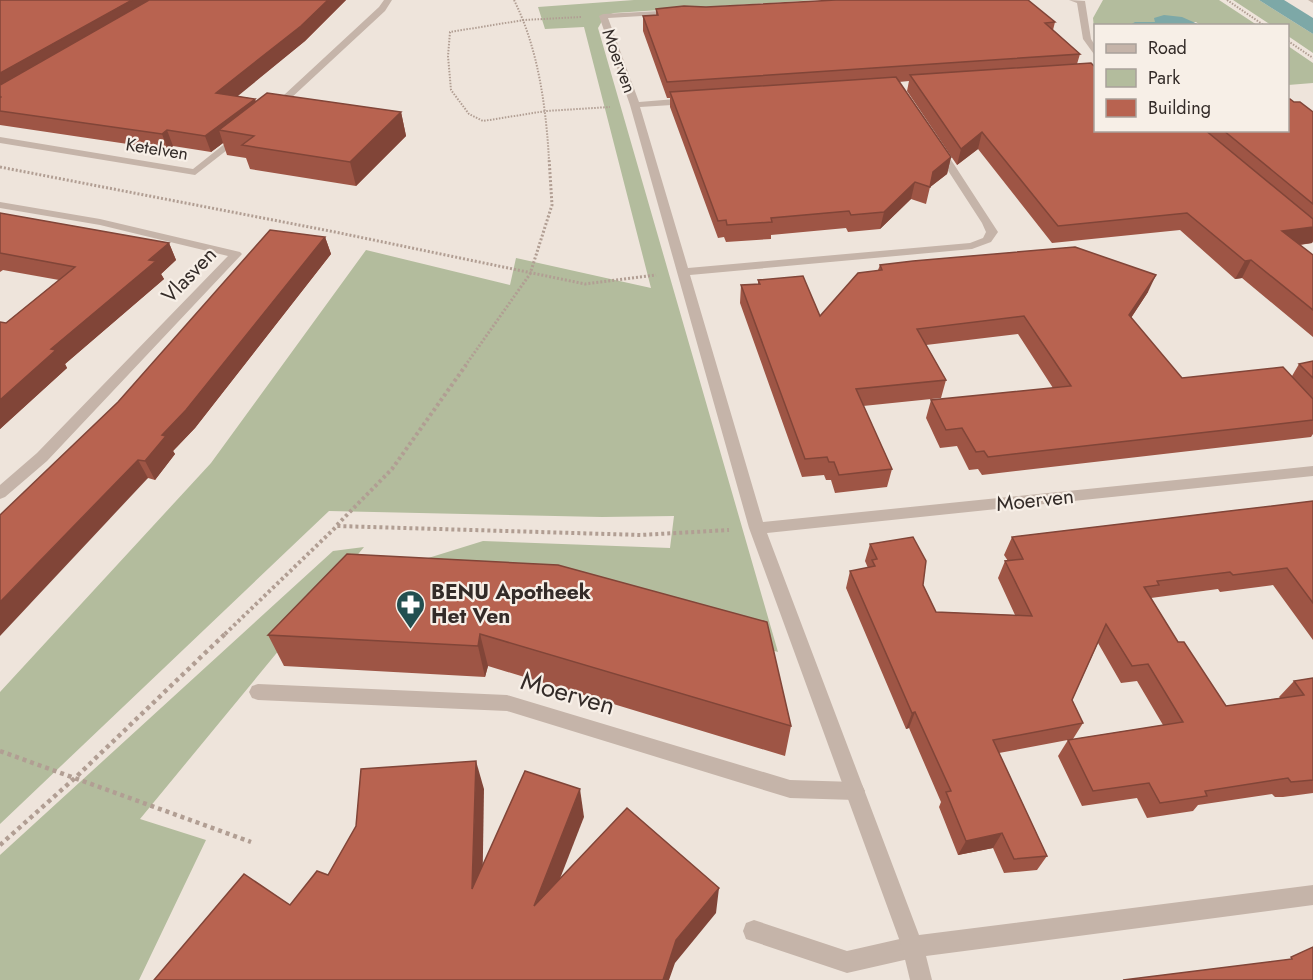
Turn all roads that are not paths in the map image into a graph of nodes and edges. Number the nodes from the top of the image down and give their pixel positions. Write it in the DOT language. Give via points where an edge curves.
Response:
graph roads {
  1 [pos="388,0"];
  2 [pos="1073,0"];
  3 [pos="686,11"];
  4 [pos="1094,53"];
  5 [pos="694,101"];
  6 [pos="635,105"];
  7 [pos="263,119"];
  8 [pos="246,132"];
  9 [pos="930,135"];
  10 [pos="0,140"];
  11 [pos="0,206"];
  12 [pos="684,272"];
  13 [pos="1313,471"];
  14 [pos="0,493"];
  15 [pos="757,528"];
  16 [pos="258,692"];
  17 [pos="855,791"];
  18 [pos="1313,895"];
  19 [pos="754,931"];
  20 [pos="913,946"];
  21 [pos="921,980"];
  1 -- 7 [label="street"];
  2 -- 4 [label="street" via="1081,1 1087,39"];
  3 -- 6 [label="street, Moerven" via="603,16"];
  5 -- 6 [label="street, Moerven"];
  6 -- 12 [label="street, Moerven"];
  8 -- 10 [label="street, Ketelven" via="195,172"];
  9 -- 12 [label="street" via="988,223 992,232 987,240 972,246"];
  11 -- 14 [label="street, Vlasven" via="100,222 236,254 42,457"];
  12 -- 15 [label="street, Moerven"];
  13 -- 15 [label="street, Moerven"];
  15 -- 17 [label="street, Moerven"];
  16 -- 17 [label="street, Moerven" via="507,703 790,789"];
  17 -- 20 [label="street, Moerven"];
  18 -- 20 [label="street"];
  19 -- 20 [label="street" via="847,962"];
  20 -- 21 [label="street, Moerven"];
}
